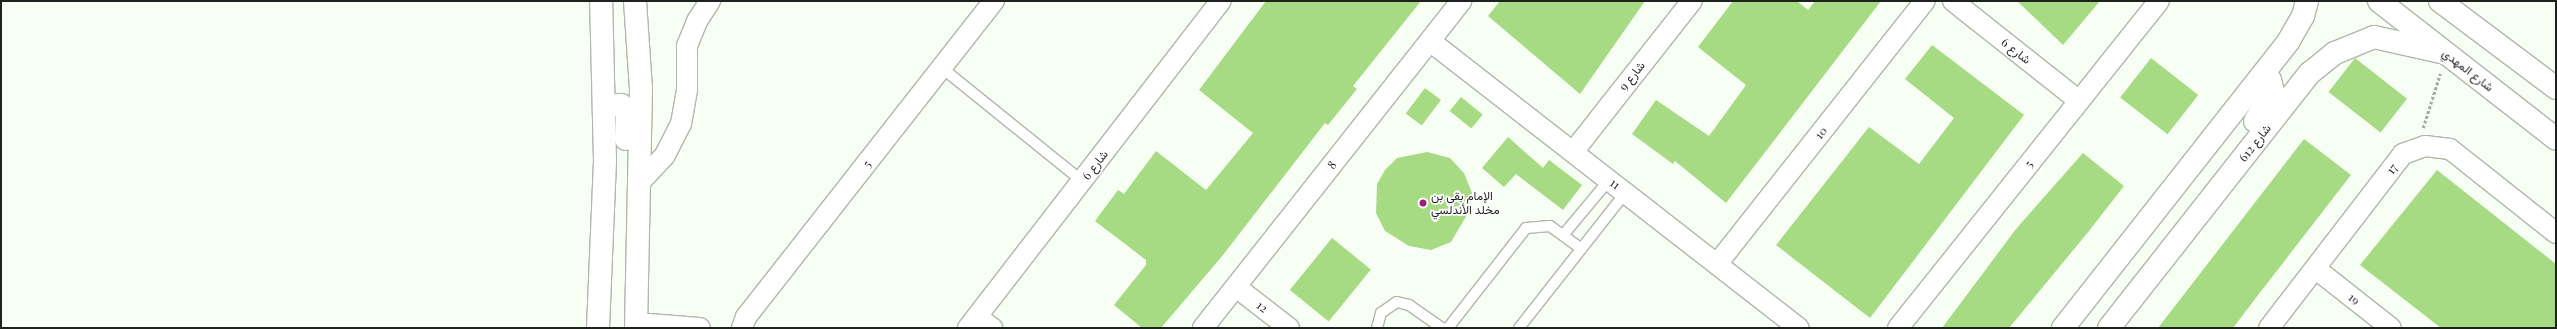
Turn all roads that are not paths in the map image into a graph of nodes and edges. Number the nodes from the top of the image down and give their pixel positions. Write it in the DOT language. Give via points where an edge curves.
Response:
graph roads {
  1 [pos="601,1"];
  2 [pos="635,1"];
  3 [pos="710,1"];
  4 [pos="994,1"];
  5 [pos="1221,1"];
  6 [pos="1461,1"];
  7 [pos="1692,1"];
  8 [pos="1925,1"];
  9 [pos="1953,1"];
  10 [pos="2159,1"];
  11 [pos="2307,1"];
  12 [pos="2379,1"];
  13 [pos="2440,1"];
  14 [pos="1430,41"];
  15 [pos="2445,52"];
  16 [pos="942,68"];
  17 [pos="2263,74"];
  18 [pos="2556,88"];
  19 [pos="2079,101"];
  20 [pos="605,106"];
  21 [pos="2556,139"];
  22 [pos="1573,152"];
  23 [pos="1609,180"];
  24 [pos="641,181"];
  25 [pos="1082,181"];
  26 [pos="1626,192"];
  27 [pos="2556,233"];
  28 [pos="1564,234"];
  29 [pos="2178,241"];
  30 [pos="1580,248"];
  31 [pos="1717,264"];
  32 [pos="2316,269"];
  33 [pos="638,287"];
  34 [pos="1236,287"];
  35 [pos="979,324"];
  36 [pos="636,326"];
  37 [pos="598,328"];
  38 [pos="700,328"];
  39 [pos="742,328"];
  40 [pos="1203,328"];
  41 [pos="1289,328"];
  42 [pos="1377,328"];
  43 [pos="1442,328"];
  44 [pos="1448,328"];
  45 [pos="1519,328"];
  46 [pos="1798,328"];
  47 [pos="1898,328"];
  48 [pos="2063,328"];
  49 [pos="2109,328"];
  50 [pos="2269,328"];
  51 [pos="2391,328"];
  1 -- 20 [label="street"];
  2 -- 24 [label="street" via="641,88"];
  3 -- 24 [label="street" via="697,21 688,46 687,89 680,124 665,155"];
  4 -- 16 [label="street, 5"];
  5 -- 25 [label="street, شارع 6"];
  6 -- 14 [label="street, 8"];
  7 -- 22 [label="street, شارع 9"];
  8 -- 31 [label="street, 10"];
  9 -- 19 [label="street, شارع 6"];
  10 -- 19 [label="street, 5"];
  11 -- 17 [label="street" via="2303,16 2288,42"];
  12 -- 15 [label="street, شارع المهدي"];
  13 -- 18 [label="street"];
  14 -- 22 [label="street, 11"];
  14 -- 34 [label="street, 8"];
  15 -- 21 [label="street, شارع المهدي"];
  15 -- 29 [label="street, شارع 612" via="2374,37 2334,53 2310,73"];
  16 -- 25 [label="lane"];
  16 -- 39 [label="street, 5" via="746,317"];
  17 -- 29 [label="street" via="2270,80 2273,92 2270,102 2193,202"];
  17 -- 48 [label="street"];
  19 -- 47 [label="street, 5"];
  20 -- 33 [label="street" via="621,105 627,111 626,200"];
  20 -- 37 [label="street"];
  22 -- 23 [label="street, 11"];
  23 -- 26 [label="street, 11"];
  23 -- 28 [label="lane"];
  24 -- 33 [label="street"];
  25 -- 35 [label="street, شارع 6"];
  26 -- 30 [label="lane"];
  26 -- 31 [label="street, 11"];
  27 -- 32 [label="street, 17" via="2450,149 2425,146 2403,154"];
  28 -- 30 [label="lane"];
  28 -- 44 [label="lane" via="1550,226 1526,228"];
  29 -- 49 [label="street, شارع 612"];
  30 -- 45 [label="lane"];
  31 -- 46 [label="street, 11"];
  32 -- 50 [label="street, 17"];
  32 -- 51 [label="street, 19"];
  33 -- 36 [label="street"];
  34 -- 40 [label="street, 8"];
  34 -- 41 [label="street, 12"];
  36 -- 38 [label="street"];
  42 -- 43 [label="lane" via="1382,313 1397,302 1409,304"];
}
